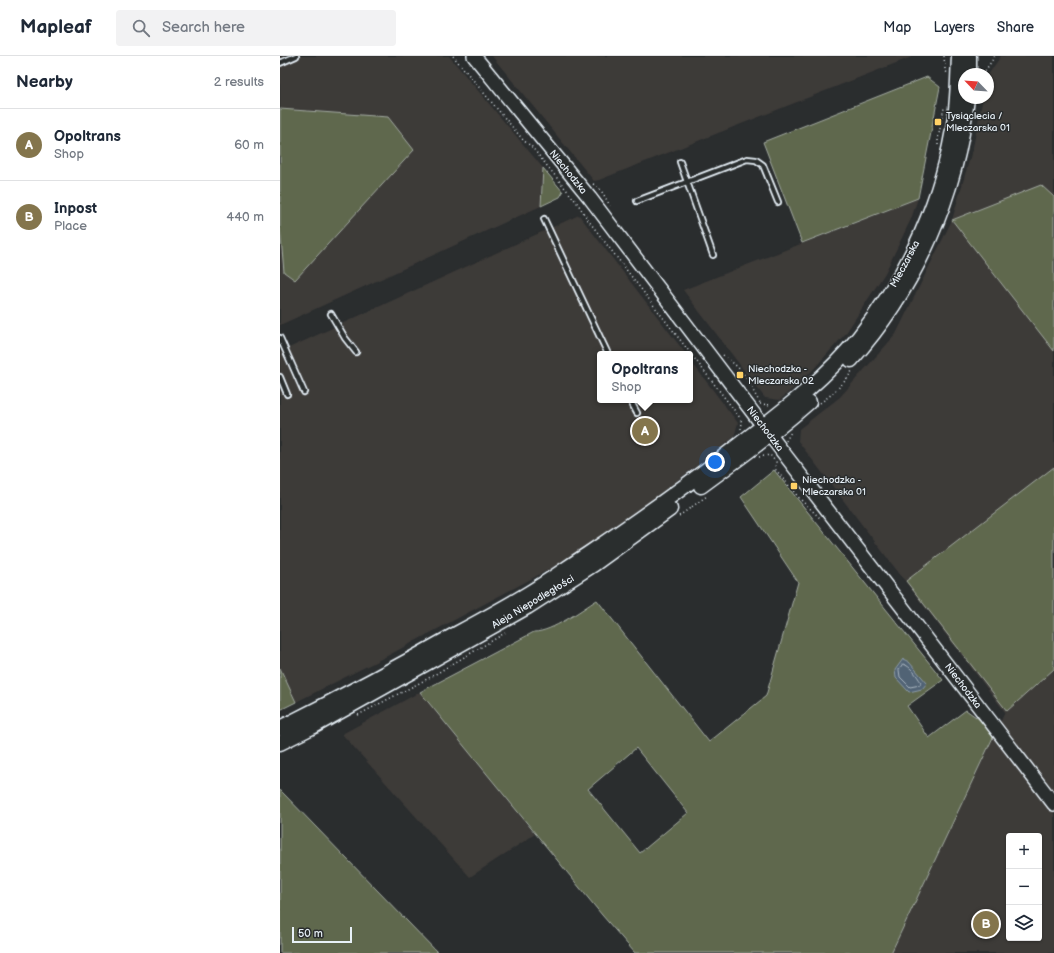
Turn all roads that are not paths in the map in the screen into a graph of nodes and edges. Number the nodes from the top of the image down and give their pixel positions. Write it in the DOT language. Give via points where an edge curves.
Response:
graph roads {
  1 [pos="296,56"];
  2 [pos="474,56"];
  3 [pos="959,56"];
  4 [pos="970,56"];
  5 [pos="280,64"];
  6 [pos="969,68"];
  7 [pos="966,104"];
  8 [pos="680,162"];
  9 [pos="687,182"];
  10 [pos="636,201"];
  11 [pos="778,202"];
  12 [pos="544,219"];
  13 [pos="712,255"];
  14 [pos="331,314"];
  15 [pos="280,338"];
  16 [pos="607,351"];
  17 [pos="356,352"];
  18 [pos="280,377"];
  19 [pos="304,392"];
  20 [pos="287,394"];
  21 [pos="632,403"];
  22 [pos="637,413"];
  23 [pos="767,430"];
  24 [pos="280,728"];
  25 [pos="280,744"];
  26 [pos="1054,804"];
  1 -- 5 [label="lane"];
  2 -- 23 [label="street, Niechodzka" via="590,198"];
  3 -- 23 [label="main road, Mleczarska" via="955,116 948,154 938,189 914,249 897,282 860,335 814,386"];
  4 -- 6 [label="main road"];
  7 -- 23 [label="main road, Mleczarska" via="961,141 948,192 935,227 907,284 869,341 847,365 821,392"];
  8 -- 9 [label="lane"];
  9 -- 10 [label="lane"];
  9 -- 11 [label="lane" via="747,159 756,160 763,165"];
  9 -- 13 [label="lane"];
  12 -- 16 [label="lane"];
  14 -- 17 [label="lane"];
  15 -- 19 [label="lane"];
  18 -- 20 [label="lane"];
  21 -- 22 [label="lane"];
  23 -- 24 [label="main road, Aleja Niepodległości" via="743,442 641,518 529,593 396,668"];
  23 -- 25 [label="main road, Aleja Niepodległości" via="594,564 528,607"];
  23 -- 26 [label="street, Niechodzka"];
}
